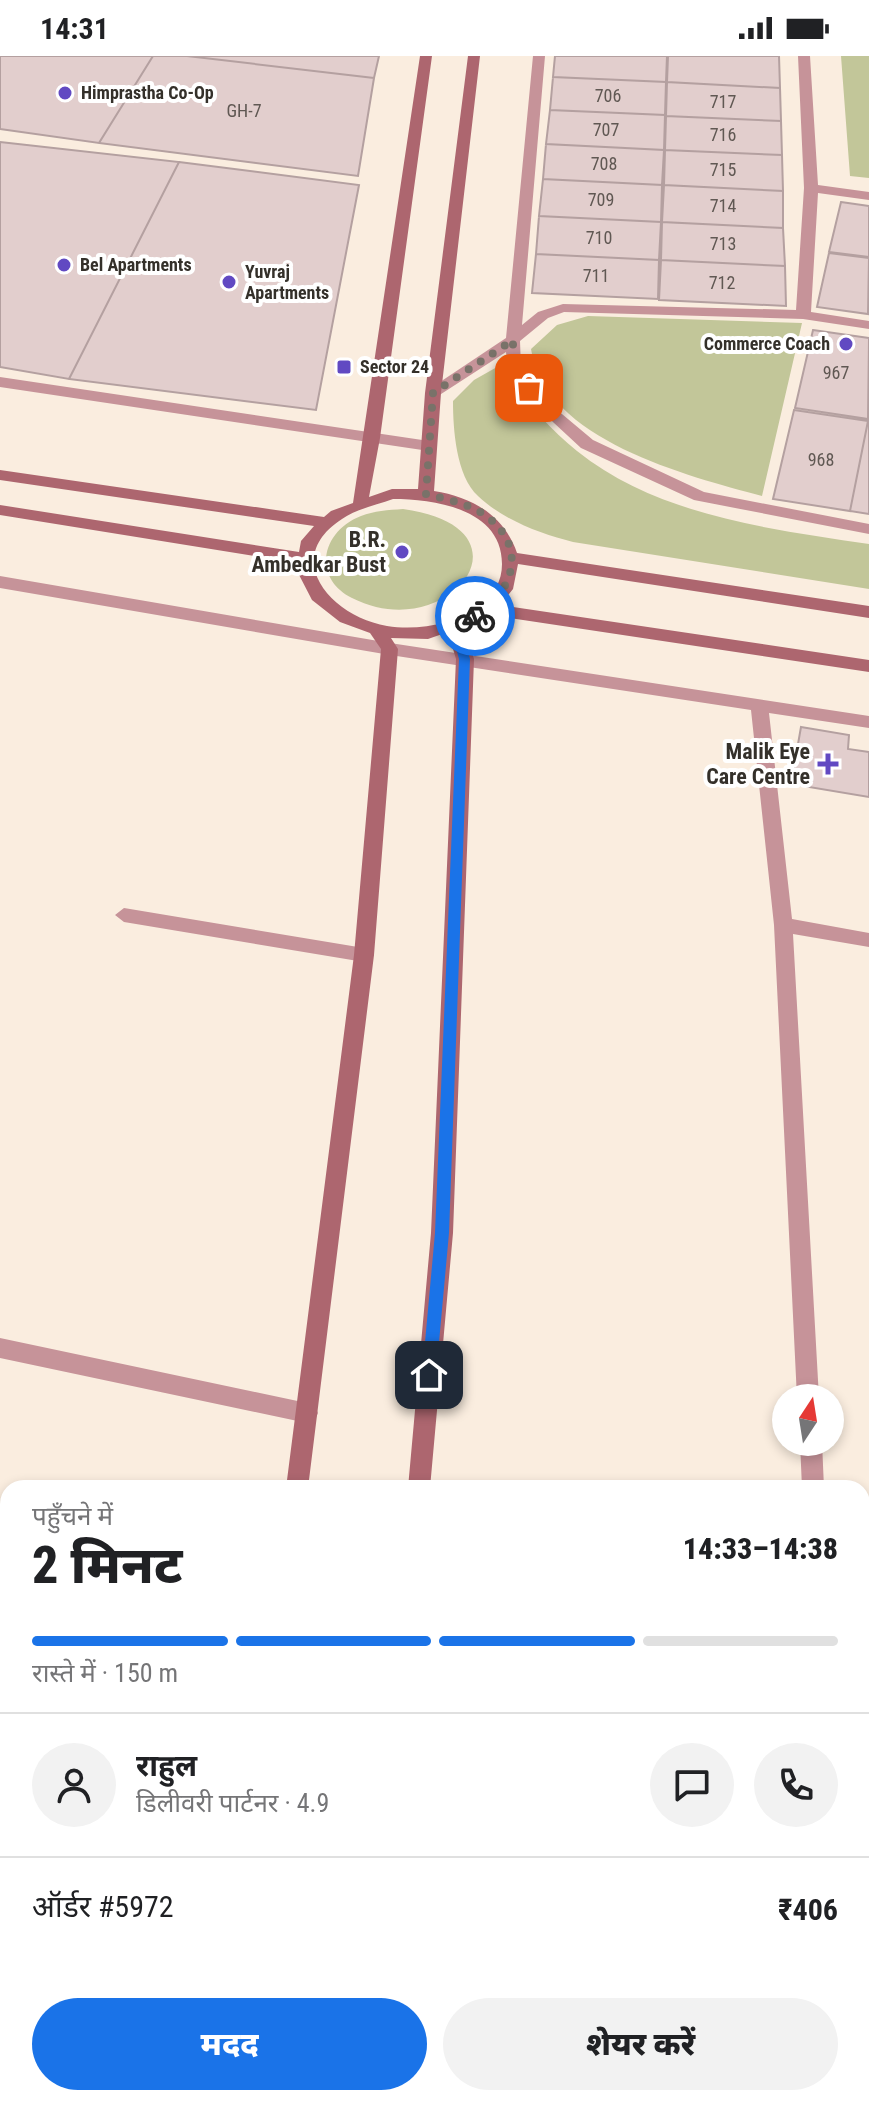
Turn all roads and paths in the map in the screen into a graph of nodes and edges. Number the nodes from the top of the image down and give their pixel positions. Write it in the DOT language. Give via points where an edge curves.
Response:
graph roads {
  1 [pos="426,56"];
  2 [pos="474,56"];
  3 [pos="539,56"];
  4 [pos="804,56"];
  5 [pos="811,188"];
  6 [pos="869,196"];
  7 [pos="803,315"];
  8 [pos="869,325"];
  9 [pos="513,340"];
  10 [pos="0,382"];
  11 [pos="433,393"];
  12 [pos="372,438"];
  13 [pos="429,446"];
  14 [pos="0,475"];
  15 [pos="426,494"];
  16 [pos="360,501"];
  17 [pos="0,510"];
  18 [pos="323,522"];
  19 [pos="869,529"];
  20 [pos="303,558"];
  21 [pos="513,558"];
  22 [pos="2,587"];
  23 [pos="487,609"];
  24 [pos="869,612"];
  25 [pos="455,626"];
  26 [pos="377,630"];
  27 [pos="390,649"];
  28 [pos="465,659"];
  29 [pos="869,666"];
  30 [pos="759,704"];
  31 [pos="869,722"];
  32 [pos="124,915"];
  33 [pos="783,925"];
  34 [pos="869,940"];
  35 [pos="364,955"];
  36 [pos="0,1348"];
  37 [pos="807,1384"];
  38 [pos="307,1413"];
  39 [pos="812,1456"];
  40 [pos="298,1480"];
  41 [pos="420,1480"];
  42 [pos="813,1480"];
  1 -- 12 [label="street"];
  2 -- 11 [label="street"];
  3 -- 9 [label="street"];
  4 -- 5 [label="street"];
  5 -- 6 [label="street"];
  5 -- 7 [label="street"];
  7 -- 8 [label="street"];
  7 -- 9 [label="street" via="563,308 543,315"];
  9 -- 11 [label="street"];
  9 -- 19 [label="street" via="513,369 587,444 700,496"];
  10 -- 12 [label="street"];
  11 -- 13 [label="street"];
  12 -- 13 [label="street"];
  12 -- 16 [label="street"];
  13 -- 15 [label="street"];
  14 -- 18 [label="street"];
  15 -- 16 [label="street"];
  15 -- 21 [label="street" via="458,501 486,516 504,535"];
  16 -- 18 [label="street"];
  17 -- 20 [label="street"];
  18 -- 20 [label="street"];
  20 -- 26 [label="street" via="306,581 320,602 345,619"];
  21 -- 23 [label="street" via="506,585"];
  21 -- 24 [label="street"];
  22 -- 27 [label="street"];
  23 -- 25 [label="street"];
  23 -- 29 [label="street"];
  25 -- 26 [label="street" via="403,633"];
  25 -- 28 [label="street"];
  26 -- 27 [label="street"];
  27 -- 28 [label="street"];
  27 -- 35 [label="street"];
  28 -- 30 [label="street"];
  28 -- 41 [label="street" via="442,1233"];
  30 -- 31 [label="street"];
  30 -- 33 [label="street"];
  32 -- 35 [label="street"];
  33 -- 34 [label="street"];
  33 -- 37 [label="street"];
  35 -- 38 [label="street"];
  36 -- 38 [label="street"];
  38 -- 40 [label="street"];
  39 -- 42 [label="street"];
}
